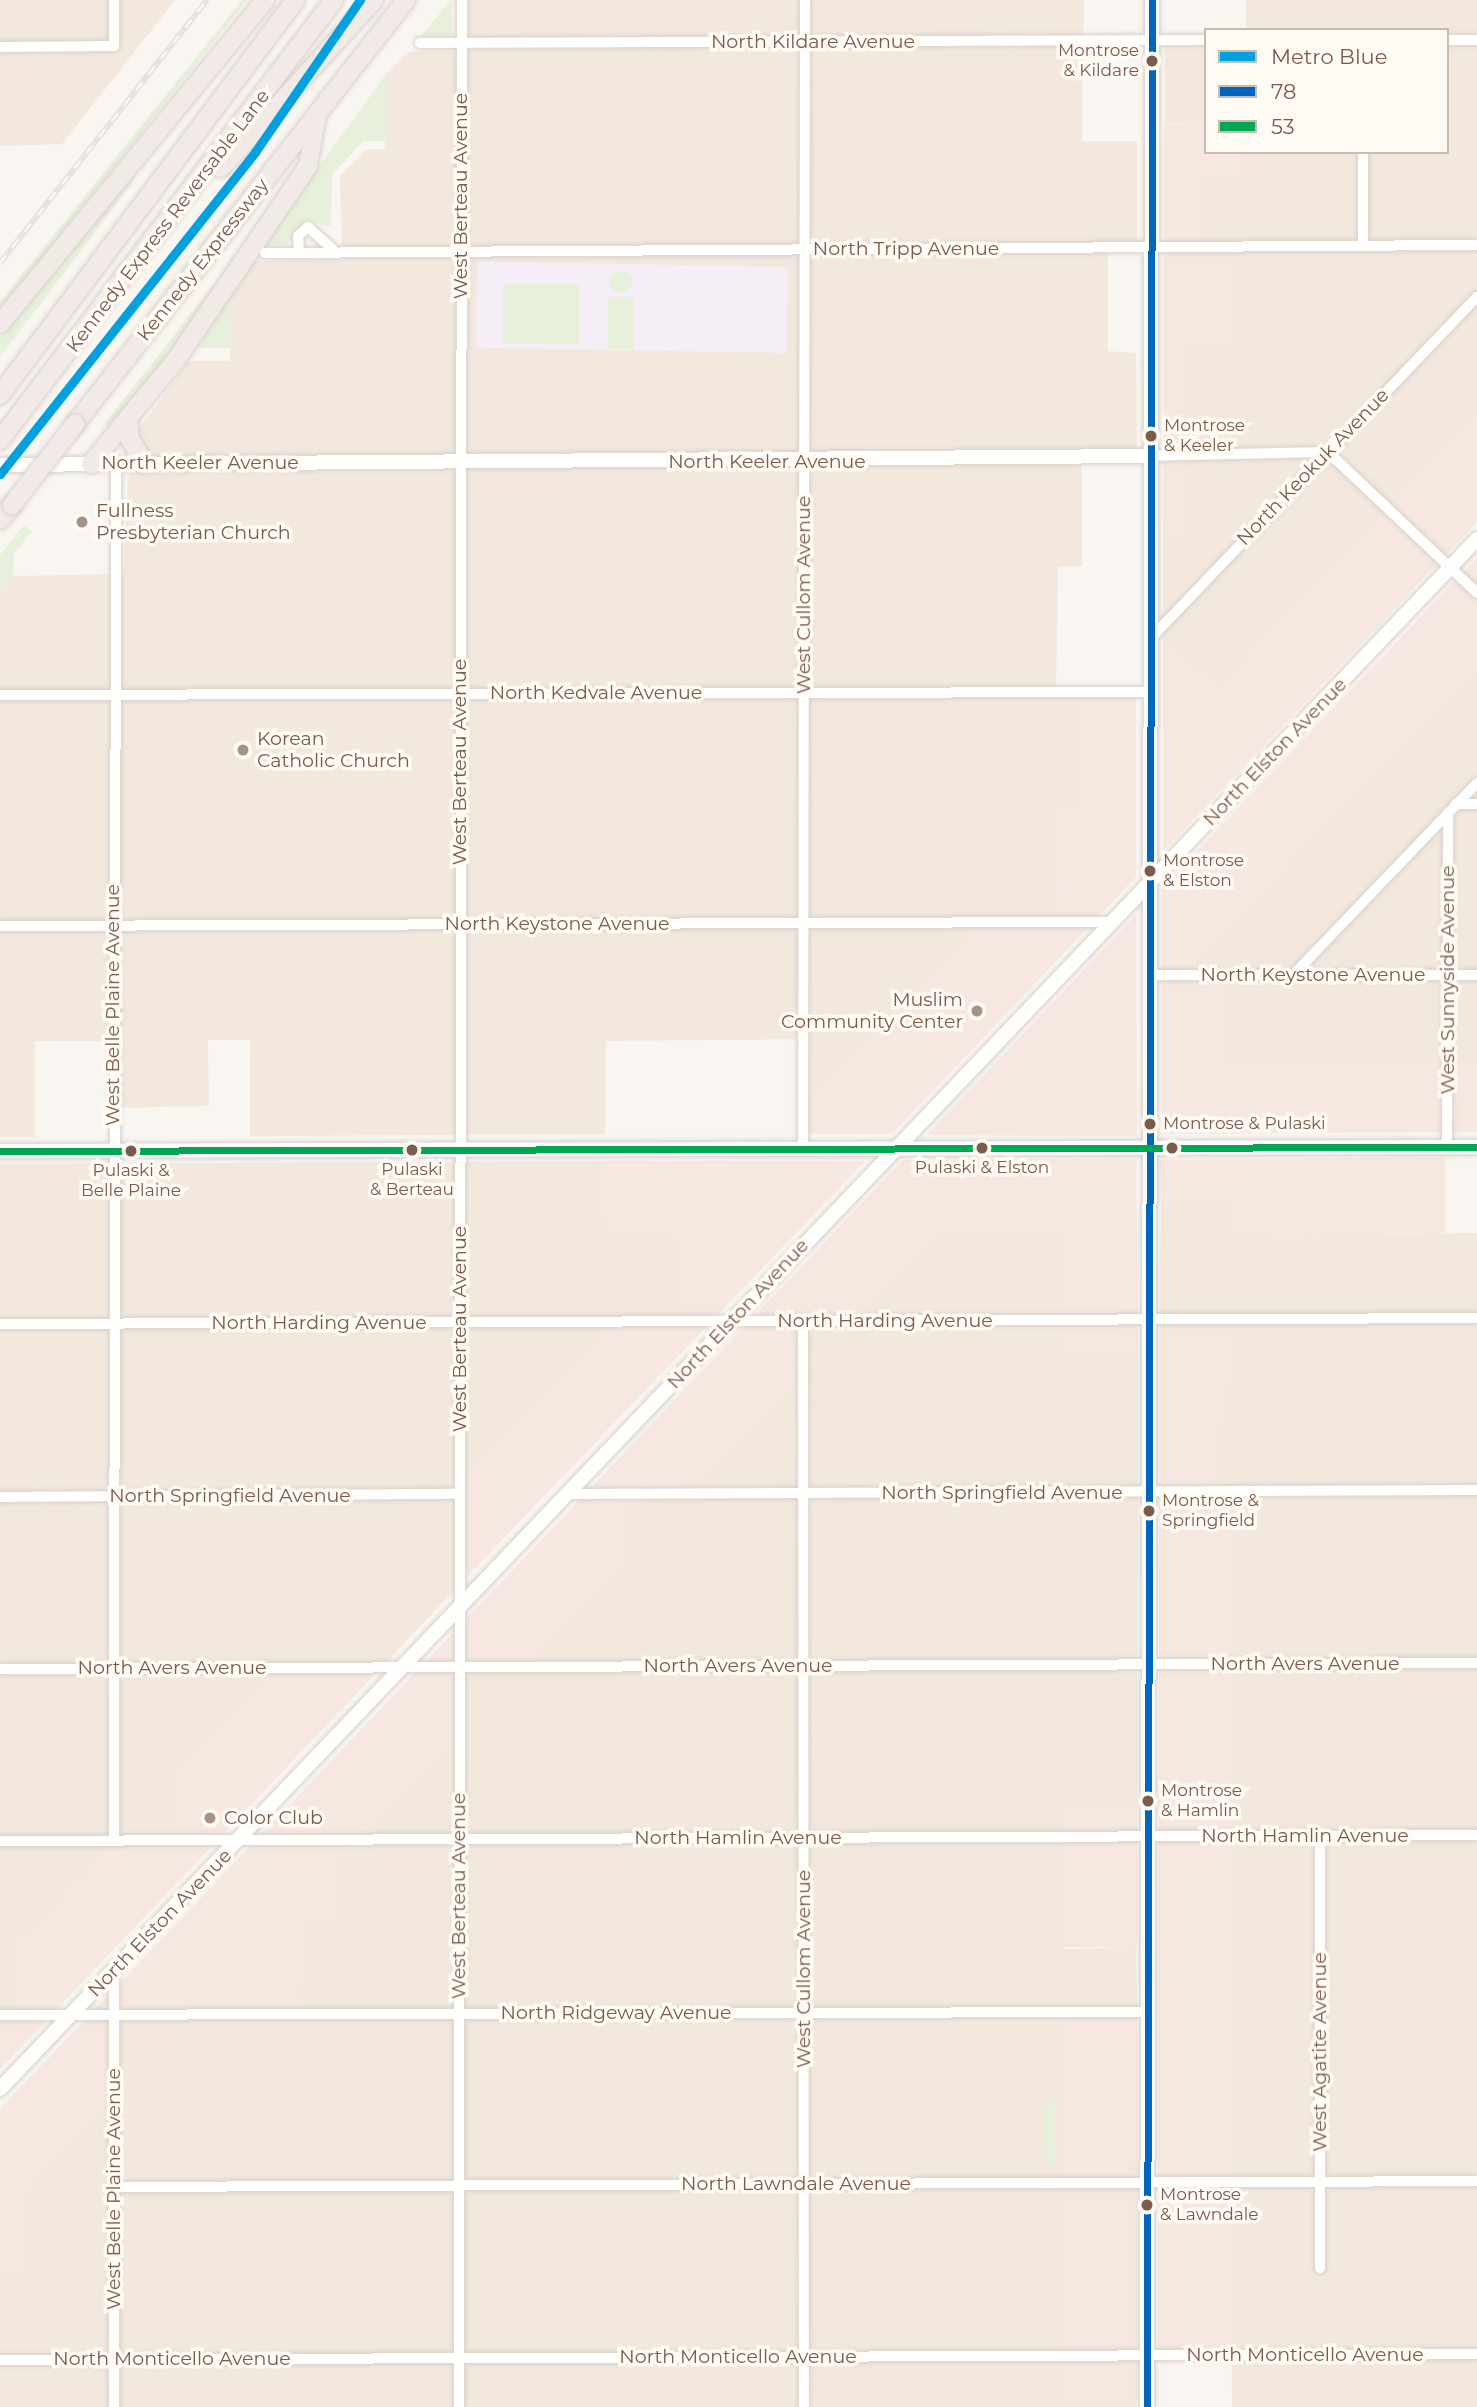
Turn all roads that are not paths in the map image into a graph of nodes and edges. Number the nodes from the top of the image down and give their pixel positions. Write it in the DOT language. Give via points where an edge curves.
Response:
graph roads {
  1 [pos="114,0"];
  2 [pos="265,0"];
  3 [pos="295,0"];
  4 [pos="334,0"];
  5 [pos="374,0"];
  6 [pos="406,0"];
  7 [pos="462,0"];
  8 [pos="806,0"];
  9 [pos="1152,0"];
  10 [pos="1204,40"];
  11 [pos="1449,40"];
  12 [pos="1477,40"];
  13 [pos="1152,41"];
  14 [pos="805,42"];
  15 [pos="420,43"];
  16 [pos="461,43"];
  17 [pos="0,47"];
  18 [pos="316,117"];
  19 [pos="1363,154"];
  20 [pos="194,190"];
  21 [pos="1477,245"];
  22 [pos="1363,246"];
  23 [pos="1151,247"];
  24 [pos="805,250"];
  25 [pos="461,251"];
  26 [pos="336,252"];
  27 [pos="265,253"];
  28 [pos="299,253"];
  29 [pos="1477,297"];
  30 [pos="0,324"];
  31 [pos="0,395"];
  32 [pos="128,418"];
  33 [pos="0,440"];
  34 [pos="1328,452"];
  35 [pos="1151,456"];
  36 [pos="460,462"];
  37 [pos="805,462"];
  38 [pos="91,464"];
  39 [pos="116,464"];
  40 [pos="145,464"];
  41 [pos="0,465"];
  42 [pos="0,520"];
  43 [pos="1477,540"];
  44 [pos="1451,567"];
  45 [pos="1477,593"];
  46 [pos="1151,638"];
  47 [pos="804,692"];
  48 [pos="1150,692"];
  49 [pos="460,694"];
  50 [pos="0,695"];
  51 [pos="114,695"];
  52 [pos="1477,783"];
  53 [pos="1456,804"];
  54 [pos="1477,804"];
  55 [pos="1448,813"];
  56 [pos="1150,884"];
  57 [pos="1114,922"];
  58 [pos="804,923"];
  59 [pos="460,924"];
  60 [pos="114,925"];
  61 [pos="0,926"];
  62 [pos="1150,975"];
  63 [pos="1293,975"];
  64 [pos="1448,975"];
  65 [pos="1477,975"];
  66 [pos="803,1147"];
  67 [pos="1447,1147"];
  68 [pos="1477,1147"];
  69 [pos="897,1148"];
  70 [pos="1149,1148"];
  71 [pos="460,1149"];
  72 [pos="0,1151"];
  73 [pos="113,1151"];
  74 [pos="1477,1318"];
  75 [pos="1149,1320"];
  76 [pos="731,1321"];
  77 [pos="460,1322"];
  78 [pos="803,1322"];
  79 [pos="0,1324"];
  80 [pos="113,1324"];
  81 [pos="1477,1490"];
  82 [pos="1149,1492"];
  83 [pos="804,1493"];
  84 [pos="459,1494"];
  85 [pos="569,1494"];
  86 [pos="113,1496"];
  87 [pos="0,1497"];
  88 [pos="460,1608"];
  89 [pos="1477,1663"];
  90 [pos="1148,1664"];
  91 [pos="804,1665"];
  92 [pos="459,1667"];
  93 [pos="113,1668"];
  94 [pos="403,1668"];
  95 [pos="0,1669"];
  96 [pos="1477,1835"];
  97 [pos="1148,1836"];
  98 [pos="1320,1836"];
  99 [pos="804,1838"];
  100 [pos="459,1839"];
  101 [pos="239,1840"];
  102 [pos="114,1841"];
  103 [pos="0,1842"];
  104 [pos="114,1972"];
  105 [pos="1148,2012"];
  106 [pos="804,2013"];
  107 [pos="459,2014"];
  108 [pos="0,2015"];
  109 [pos="72,2015"];
  110 [pos="114,2015"];
  111 [pos="0,2090"];
  112 [pos="1477,2181"];
  113 [pos="1148,2182"];
  114 [pos="1320,2182"];
  115 [pos="804,2184"];
  116 [pos="459,2185"];
  117 [pos="114,2187"];
  118 [pos="1320,2268"];
  119 [pos="1477,2354"];
  120 [pos="1147,2356"];
  121 [pos="804,2357"];
  122 [pos="459,2358"];
  123 [pos="114,2359"];
  124 [pos="0,2360"];
  125 [pos="114,2407"];
  126 [pos="459,2407"];
  127 [pos="804,2407"];
  128 [pos="1147,2407"];
  1 -- 17 [label="street" via="114,46"];
  2 -- 30 [label="highway"];
  3 -- 31 [label="highway"];
  4 -- 20 [label="highway, Kennedy Express Reversable Lane"];
  5 -- 20 [label="highway" via="227,163"];
  6 -- 18 [label="highway, Kennedy Expressway"];
  7 -- 16 [label="street, West Berteau Avenue"];
  8 -- 14 [label="street, West Cullom Avenue"];
  9 -- 13 [label="main road"];
  10 -- 13 [label="street, North Kildare Avenue"];
  11 -- 12 [label="street"];
  13 -- 14 [label="street, North Kildare Avenue"];
  13 -- 23 [label="main road"];
  14 -- 16 [label="street, North Kildare Avenue"];
  14 -- 24 [label="street, West Cullom Avenue"];
  15 -- 16 [label="street, North Kildare Avenue"];
  16 -- 25 [label="street, West Berteau Avenue"];
  18 -- 32 [label="highway" via="308,166 176,360"];
  18 -- 42 [label="highway, Kennedy Expressway, bridge"];
  19 -- 22 [label="street"];
  20 -- 33 [label="highway, Kennedy Express Reversable Lane"];
  21 -- 22 [label="street, North Tripp Avenue"];
  22 -- 23 [label="street, North Tripp Avenue"];
  23 -- 24 [label="street, North Tripp Avenue"];
  23 -- 35 [label="main road"];
  24 -- 25 [label="street, North Tripp Avenue"];
  24 -- 37 [label="street, West Cullom Avenue"];
  25 -- 26 [label="street, North Tripp Avenue"];
  25 -- 36 [label="street, West Berteau Avenue"];
  26 -- 28 [label="street, North Tripp Avenue"];
  26 -- 28 [label="street" via="308,227 298,236"];
  27 -- 28 [label="street, North Tripp Avenue"];
  29 -- 34 [label="street, North Keokuk Avenue"];
  32 -- 38 [label="highway"];
  32 -- 40 [label="highway" via="130,439"];
  34 -- 35 [label="street, North Keeler Avenue"];
  34 -- 44 [label="street"];
  34 -- 46 [label="street, North Keokuk Avenue"];
  35 -- 37 [label="main road, North Keeler Avenue"];
  35 -- 46 [label="main road"];
  36 -- 37 [label="main road, North Keeler Avenue"];
  36 -- 40 [label="main road, North Keeler Avenue"];
  36 -- 49 [label="street, West Berteau Avenue"];
  37 -- 47 [label="street, West Cullom Avenue"];
  38 -- 39 [label="main road, North Keeler Avenue"];
  38 -- 41 [label="main road, North Keeler Avenue"];
  39 -- 40 [label="main road, North Keeler Avenue"];
  39 -- 51 [label="street, West Belle Plaine Avenue"];
  43 -- 44 [label="main road, North Elston Avenue"];
  44 -- 45 [label="street"];
  44 -- 56 [label="main road, North Elston Avenue"];
  46 -- 48 [label="main road"];
  47 -- 48 [label="street, North Kedvale Avenue"];
  47 -- 49 [label="street, North Kedvale Avenue"];
  47 -- 58 [label="street, West Cullom Avenue"];
  48 -- 56 [label="main road"];
  49 -- 51 [label="street, North Kedvale Avenue"];
  49 -- 59 [label="street, West Berteau Avenue"];
  50 -- 51 [label="street, North Kedvale Avenue"];
  51 -- 60 [label="street, West Belle Plaine Avenue"];
  52 -- 53 [label="street"];
  53 -- 54 [label="street"];
  53 -- 55 [label="street"];
  55 -- 63 [label="street"];
  55 -- 64 [label="street, West Sunnyside Avenue"];
  56 -- 57 [label="main road, North Elston Avenue"];
  56 -- 62 [label="main road"];
  57 -- 58 [label="street, North Keystone Avenue"];
  57 -- 69 [label="main road, North Elston Avenue"];
  58 -- 59 [label="street, North Keystone Avenue"];
  58 -- 66 [label="street, West Cullom Avenue"];
  59 -- 60 [label="street, North Keystone Avenue"];
  59 -- 71 [label="street, West Berteau Avenue"];
  60 -- 61 [label="street, North Keystone Avenue"];
  60 -- 73 [label="street, West Belle Plaine Avenue"];
  62 -- 63 [label="street, North Keystone Avenue"];
  62 -- 70 [label="main road"];
  63 -- 64 [label="street, North Keystone Avenue"];
  64 -- 65 [label="street, North Keystone Avenue"];
  64 -- 67 [label="street, West Sunnyside Avenue"];
  66 -- 69 [label="main road"];
  66 -- 71 [label="main road"];
  67 -- 68 [label="main road"];
  67 -- 70 [label="main road"];
  69 -- 70 [label="main road"];
  69 -- 76 [label="main road, North Elston Avenue"];
  70 -- 75 [label="main road"];
  71 -- 73 [label="main road"];
  71 -- 77 [label="street, West Berteau Avenue"];
  72 -- 73 [label="main road"];
  73 -- 80 [label="street, West Belle Plaine Avenue"];
  74 -- 75 [label="street, North Harding Avenue"];
  75 -- 78 [label="street, North Harding Avenue"];
  75 -- 82 [label="main road"];
  76 -- 77 [label="street, North Harding Avenue"];
  76 -- 78 [label="street, North Harding Avenue"];
  76 -- 85 [label="main road, North Elston Avenue"];
  77 -- 80 [label="street, North Harding Avenue"];
  77 -- 84 [label="street, West Berteau Avenue"];
  78 -- 83 [label="street, West Cullom Avenue"];
  79 -- 80 [label="street, North Harding Avenue"];
  80 -- 86 [label="street, West Belle Plaine Avenue"];
  81 -- 82 [label="street, North Springfield Avenue"];
  82 -- 83 [label="street, North Springfield Avenue"];
  82 -- 90 [label="main road"];
  83 -- 85 [label="street, North Springfield Avenue"];
  83 -- 91 [label="street, West Cullom Avenue"];
  84 -- 86 [label="street, North Springfield Avenue"];
  84 -- 88 [label="street, West Berteau Avenue"];
  85 -- 88 [label="main road, North Elston Avenue"];
  86 -- 87 [label="street, North Springfield Avenue"];
  86 -- 93 [label="street, West Belle Plaine Avenue"];
  88 -- 92 [label="street, West Berteau Avenue"];
  88 -- 94 [label="main road, North Elston Avenue"];
  89 -- 90 [label="street, North Avers Avenue"];
  90 -- 91 [label="street, North Avers Avenue"];
  90 -- 97 [label="main road"];
  91 -- 92 [label="street, North Avers Avenue"];
  91 -- 99 [label="street, West Cullom Avenue"];
  92 -- 94 [label="street, North Avers Avenue"];
  92 -- 100 [label="street, West Berteau Avenue"];
  93 -- 94 [label="street, North Avers Avenue"];
  93 -- 95 [label="street, North Avers Avenue"];
  93 -- 102 [label="street, West Belle Plaine Avenue"];
  94 -- 101 [label="main road, North Elston Avenue"];
  96 -- 98 [label="street, North Hamlin Avenue"];
  97 -- 98 [label="street, North Hamlin Avenue"];
  97 -- 99 [label="street, North Hamlin Avenue"];
  97 -- 105 [label="main road"];
  98 -- 114 [label="street, West Agatite Avenue"];
  99 -- 100 [label="street, North Hamlin Avenue"];
  99 -- 106 [label="street, West Cullom Avenue"];
  100 -- 101 [label="street, North Hamlin Avenue"];
  100 -- 107 [label="street, West Berteau Avenue"];
  101 -- 102 [label="street, North Hamlin Avenue"];
  101 -- 104 [label="main road, North Elston Avenue"];
  102 -- 103 [label="street, North Hamlin Avenue"];
  104 -- 109 [label="main road, North Elston Avenue"];
  104 -- 110 [label="street, West Belle Plaine Avenue"];
  105 -- 106 [label="street, North Ridgeway Avenue"];
  105 -- 113 [label="main road"];
  106 -- 107 [label="street, North Ridgeway Avenue"];
  106 -- 115 [label="street, West Cullom Avenue"];
  107 -- 110 [label="street, North Ridgeway Avenue"];
  107 -- 116 [label="street, West Berteau Avenue"];
  108 -- 109 [label="street, North Ridgeway Avenue"];
  109 -- 110 [label="street, North Ridgeway Avenue"];
  109 -- 111 [label="main road, North Elston Avenue"];
  110 -- 117 [label="street, West Belle Plaine Avenue"];
  112 -- 114 [label="street, North Lawndale Avenue"];
  113 -- 114 [label="street, North Lawndale Avenue"];
  113 -- 115 [label="street, North Lawndale Avenue"];
  113 -- 120 [label="main road"];
  114 -- 118 [label="street, West Agatite Avenue"];
  115 -- 116 [label="street, North Lawndale Avenue"];
  115 -- 121 [label="street, West Cullom Avenue"];
  116 -- 117 [label="street, North Lawndale Avenue"];
  116 -- 122 [label="street, West Berteau Avenue"];
  117 -- 123 [label="street, West Belle Plaine Avenue"];
  119 -- 120 [label="street, North Monticello Avenue"];
  120 -- 121 [label="street, North Monticello Avenue"];
  120 -- 128 [label="main road"];
  121 -- 122 [label="street, North Monticello Avenue"];
  121 -- 127 [label="street, West Cullom Avenue"];
  122 -- 123 [label="street, North Monticello Avenue"];
  122 -- 126 [label="street, West Berteau Avenue"];
  123 -- 124 [label="street, North Monticello Avenue"];
  123 -- 125 [label="street, West Belle Plaine Avenue"];
}
